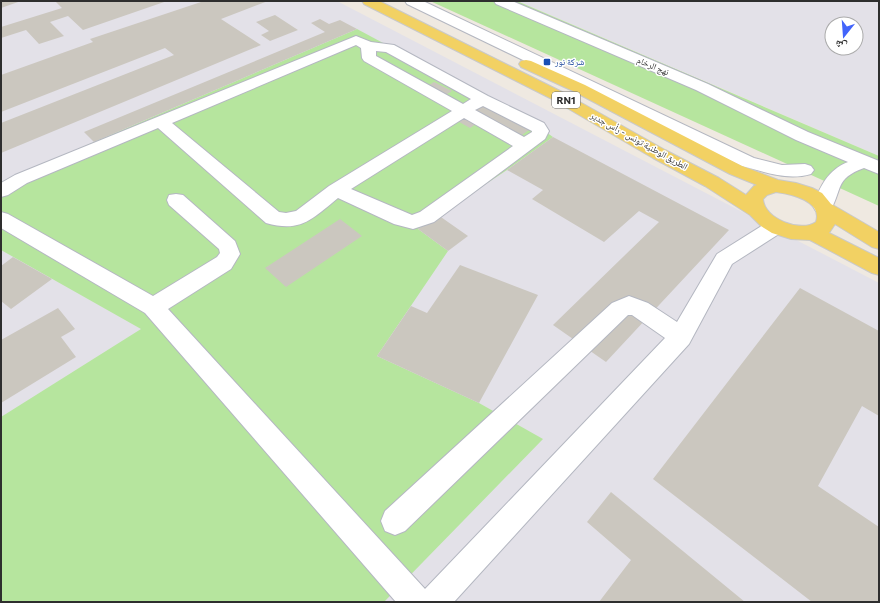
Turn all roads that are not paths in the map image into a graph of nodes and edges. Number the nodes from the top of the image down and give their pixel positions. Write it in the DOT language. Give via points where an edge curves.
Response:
graph roads {
  1 [pos="369,1"];
  2 [pos="394,1"];
  3 [pos="412,1"];
  4 [pos="501,1"];
  5 [pos="368,46"];
  6 [pos="482,99"];
  7 [pos="464,112"];
  8 [pos="160,121"];
  9 [pos="802,136"];
  10 [pos="525,145"];
  11 [pos="872,165"];
  12 [pos="805,170"];
  13 [pos="775,186"];
  14 [pos="798,189"];
  15 [pos="336,190"];
  16 [pos="1,191"];
  17 [pos="176,200"];
  18 [pos="824,207"];
  19 [pos="756,210"];
  20 [pos="1,219"];
  21 [pos="775,227"];
  22 [pos="813,233"];
  23 [pos="879,242"];
  24 [pos="879,267"];
  25 [pos="153,307"];
  26 [pos="681,337"];
  27 [pos="395,521"];
  28 [pos="416,602"];
  29 [pos="433,602"];
  1 -- 19 [label="main road, الطريق الوطنية تونس - رأس جدير / RN1" via="556,95 712,182"];
  2 -- 13 [label="main road, الطريق الوطنية تونس - رأس جدير / RN1" via="579,88 736,170"];
  3 -- 12 [label="street" via="748,162 782,171"];
  4 -- 9 [label="street, نهج الرخام" via="702,86"];
  5 -- 6 [label="street" via="389,48"];
  5 -- 7 [label="street" via="368,58"];
  5 -- 8 [label="street" via="360,41 352,41"];
  6 -- 7 [label="street"];
  6 -- 10 [label="street" via="538,126 541,130 539,135"];
  7 -- 10 [label="street"];
  7 -- 15 [label="street"];
  8 -- 15 [label="street" via="273,218 286,220 302,217"];
  8 -- 16 [label="street" via="21,179"];
  9 -- 11 [label="street, نهج الرخام"];
  9 -- 12 [label="street" via="806,149"];
  10 -- 15 [label="street" via="427,217 413,222"];
  11 -- 18 [label="street" via="849,167 838,174 825,196"];
  12 -- 14 [label="street"];
  13 -- 14 [label="main road, RN1"];
  13 -- 19 [label="main road, RN1" via="759,191 754,197"];
  14 -- 18 [label="main road, RN1" via="816,199"];
  17 -- 25 [label="street" via="228,246 230,254 224,263"];
  18 -- 22 [label="main road" via="828,216 827,223"];
  18 -- 23 [label="main road, RN1"];
  19 -- 21 [label="main road, RN1" via="760,217"];
  20 -- 25 [label="street"];
  21 -- 22 [label="main road, RN1" via="788,232"];
  21 -- 26 [label="street" via="724,260"];
  22 -- 24 [label="main road, RN1"];
  25 -- 28 [label="street"];
  26 -- 27 [label="street" via="640,309 629,305 620,309"];
  26 -- 29 [label="street"];
}
